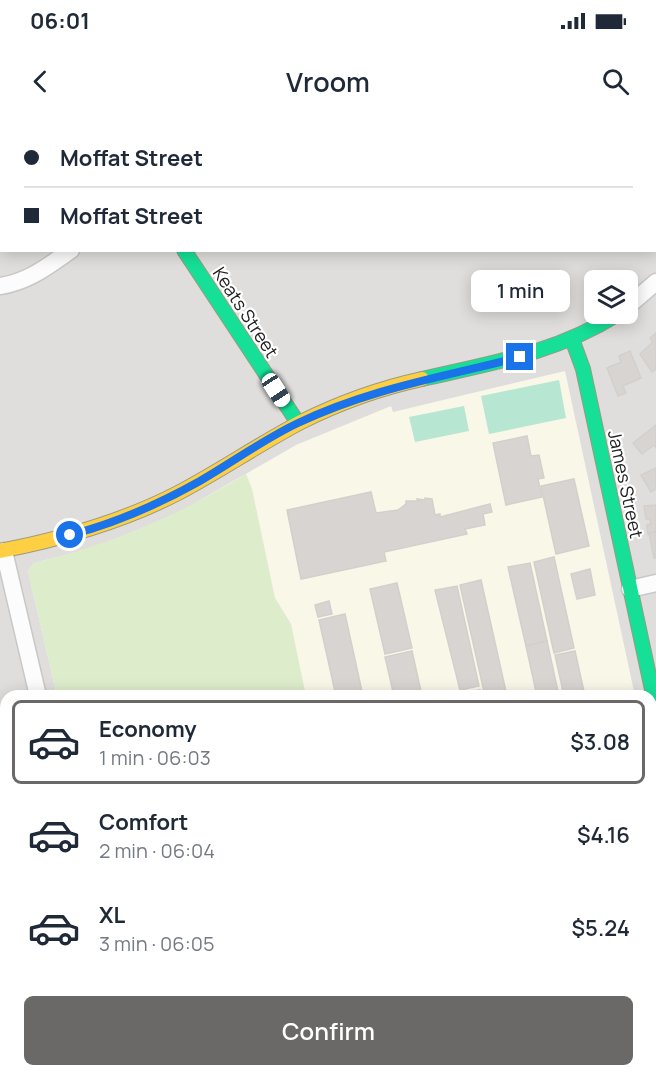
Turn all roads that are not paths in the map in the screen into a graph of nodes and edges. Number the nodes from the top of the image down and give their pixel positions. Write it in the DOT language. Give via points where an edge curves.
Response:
graph roads {
  1 [pos="68,252"];
  2 [pos="185,252"];
  3 [pos="656,282"];
  4 [pos="0,286"];
  5 [pos="638,298"];
  6 [pos="600,324"];
  7 [pos="572,339"];
  8 [pos="298,423"];
  9 [pos="2,551"];
  10 [pos="656,583"];
  11 [pos="630,589"];
  12 [pos="37,690"];
  13 [pos="652,690"];
  1 -- 4 [label="street" via="30,277"];
  2 -- 8 [label="street, Keats Street"];
  3 -- 5 [label="street"];
  6 -- 7 [label="street"];
  7 -- 8 [label="street" via="516,358 407,383"];
  7 -- 11 [label="street, James Street" via="583,369"];
  8 -- 9 [label="street" via="201,481 124,518"];
  9 -- 12 [label="street"];
  10 -- 11 [label="street"];
  11 -- 13 [label="street, James Street"];
}
